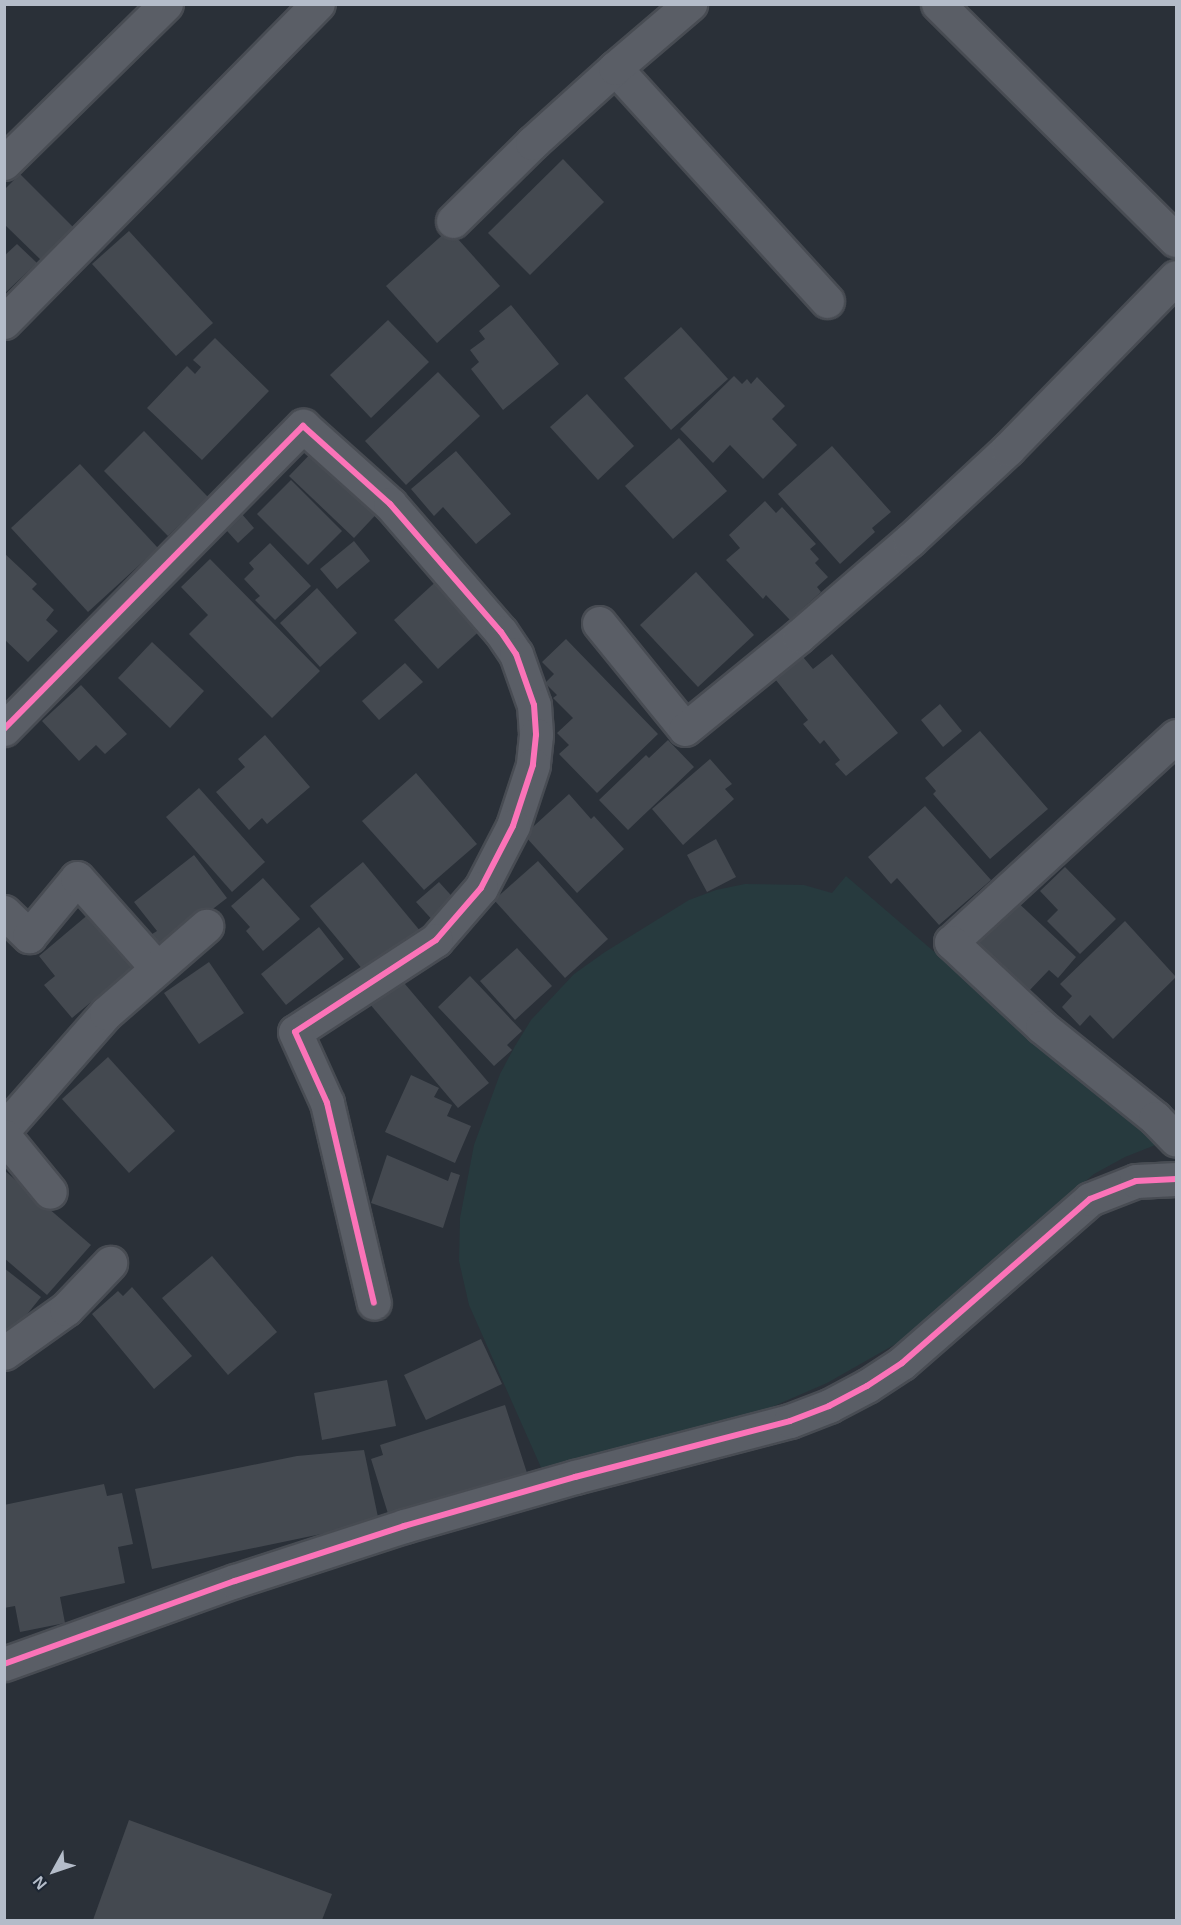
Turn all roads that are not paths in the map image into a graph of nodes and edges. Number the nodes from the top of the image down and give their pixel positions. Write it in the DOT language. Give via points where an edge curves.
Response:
graph roads {
  1 [pos="166,4"];
  2 [pos="690,4"];
  3 [pos="938,4"];
  4 [pos="303,10"];
  5 [pos="615,68"];
  6 [pos="4,163"];
  7 [pos="453,221"];
  8 [pos="1176,240"];
  9 [pos="1176,277"];
  10 [pos="827,301"];
  11 [pos="4,322"];
  12 [pos="599,623"];
  13 [pos="4,729"];
  14 [pos="1176,736"];
  15 [pos="4,912"];
  16 [pos="206,926"];
  17 [pos="157,968"];
  18 [pos="4,1129"];
  19 [pos="4,1136"];
  20 [pos="1176,1140"];
  21 [pos="1176,1179"];
  22 [pos="50,1192"];
  23 [pos="110,1263"];
  24 [pos="374,1303"];
  25 [pos="4,1353"];
  26 [pos="4,1664"];
  1 -- 6 [label="street"];
  2 -- 5 [label="street"];
  3 -- 8 [label="street"];
  4 -- 11 [label="street"];
  5 -- 7 [label="street"];
  5 -- 10 [label="street"];
  9 -- 12 [label="street" via="1008,449 918,532 800,636 685,729"];
  13 -- 24 [label="street" via="303,426 390,504 516,654 534,705 533,765 513,826 486,878 436,940 295,1032 327,1103"];
  14 -- 20 [label="street" via="951,942 1042,1027 1155,1118"];
  15 -- 17 [label="street" via="29,936 77,878"];
  16 -- 17 [label="street"];
  17 -- 18 [label="street" via="106,1013"];
  19 -- 22 [label="street"];
  21 -- 26 [label="street" via="1136,1181 1090,1198 919,1350 867,1386 829,1406 769,1427 404,1526 235,1581"];
  23 -- 25 [label="street" via="66,1309"];
}
